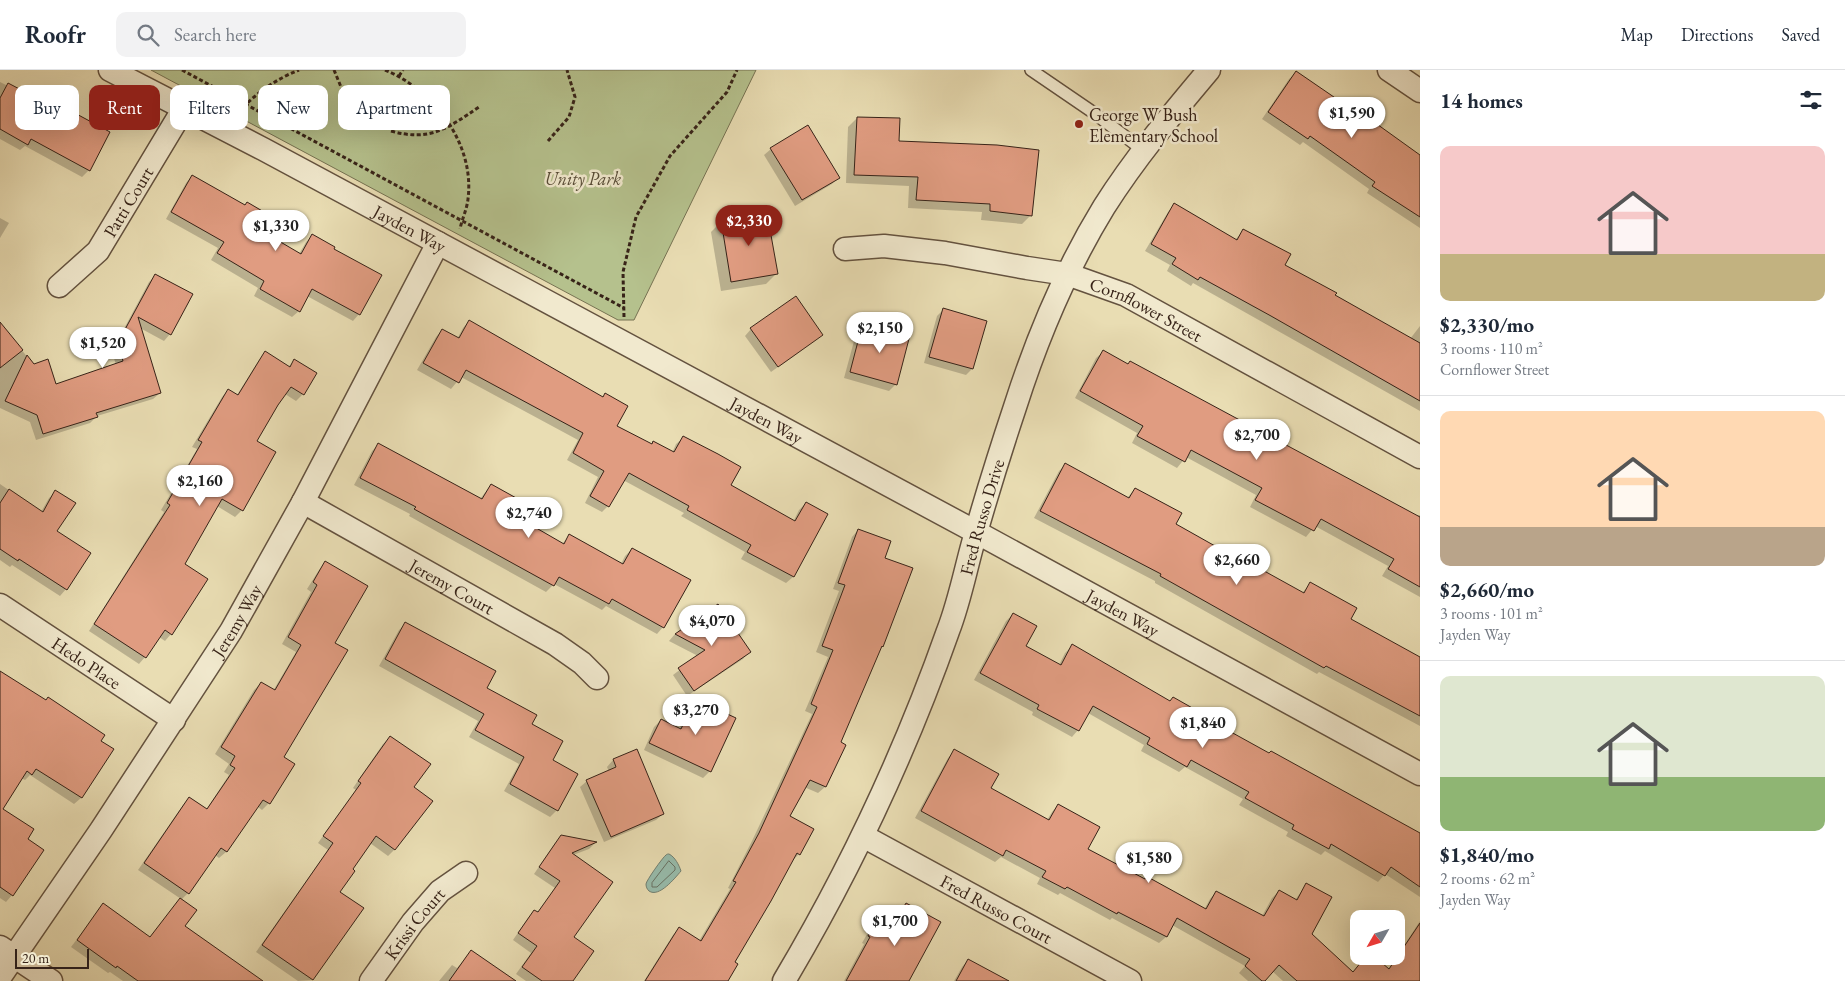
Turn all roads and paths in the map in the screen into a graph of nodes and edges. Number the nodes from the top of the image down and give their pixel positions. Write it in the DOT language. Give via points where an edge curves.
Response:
graph roads {
  1 [pos="110,70"];
  2 [pos="182,70"];
  3 [pos="299,70"];
  4 [pos="334,70"];
  5 [pos="385,70"];
  6 [pos="403,70"];
  7 [pos="567,70"];
  8 [pos="737,70"];
  9 [pos="1031,70"];
  10 [pos="1209,70"];
  11 [pos="1389,70"];
  12 [pos="399,76"];
  13 [pos="210,85"];
  14 [pos="340,85"];
  15 [pos="1420,91"];
  16 [pos="170,101"];
  17 [pos="248,102"];
  18 [pos="248,106"];
  19 [pos="479,107"];
  20 [pos="452,126"];
  21 [pos="171,130"];
  22 [pos="229,130"];
  23 [pos="391,131"];
  24 [pos="548,141"];
  25 [pos="1143,150"];
  26 [pos="462,221"];
  27 [pos="446,247"];
  28 [pos="845,249"];
  29 [pos="1068,274"];
  30 [pos="58,286"];
  31 [pos="1420,457"];
  32 [pos="303,502"];
  33 [pos="976,532"];
  34 [pos="0,605"];
  35 [pos="597,678"];
  36 [pos="174,720"];
  37 [pos="1420,774"];
  38 [pos="863,836"];
  39 [pos="466,873"];
  40 [pos="7,952"];
  41 [pos="0,977"];
  42 [pos="51,981"];
  43 [pos="371,981"];
  44 [pos="784,981"];
  45 [pos="1130,981"];
  1 -- 16 [label="street, Jayden Way"];
  2 -- 13 [label="path"];
  3 -- 17 [label="path" via="286,75"];
  4 -- 14 [label="path"];
  5 -- 12 [label="path"];
  6 -- 12 [label="path"];
  7 -- 24 [label="path" via="575,97 569,117"];
  8 -- 26 [label="path" via="727,92 670,156 636,217 623,272 624,308"];
  9 -- 25 [label="lane"];
  10 -- 25 [label="street, Fred Russo Drive"];
  11 -- 15 [label="street"];
  12 -- 20 [label="path" via="421,93"];
  18 -- 26 [label="path"];
  19 -- 20 [label="path"];
  20 -- 23 [label="path" via="425,136 407,136"];
  20 -- 26 [label="path" via="467,175 468,199"];
  21 -- 30 [label="street, Patti Court" via="98,251"];
  22 -- 27 [label="street, Jayden Way"];
  25 -- 29 [label="street, Fred Russo Drive" via="1104,208"];
  26 -- 27 [label="path"];
  27 -- 32 [label="street, Jeremy Way"];
  27 -- 33 [label="street, Jayden Way"];
  28 -- 29 [label="street, Cornflower Street" via="884,246"];
  29 -- 31 [label="street, Cornflower Street" via="1126,295"];
  29 -- 33 [label="street, Fred Russo Drive" via="1015,405"];
  32 -- 35 [label="street, Jeremy Court" via="555,644"];
  32 -- 36 [label="street, Jeremy Way" via="231,631"];
  33 -- 37 [label="street, Jayden Way"];
  33 -- 38 [label="street, Fred Russo Drive" via="949,629 908,738"];
  34 -- 36 [label="street, Hedo Place"];
  36 -- 40 [label="street, Jeremy Way"];
  38 -- 44 [label="street, Fred Russo Drive"];
  38 -- 45 [label="street, Fred Russo Court"];
  39 -- 43 [label="street, Krissi Court" via="440,891 424,909"];
  40 -- 41 [label="street, Jeremy Way"];
  40 -- 42 [label="street"];
}
